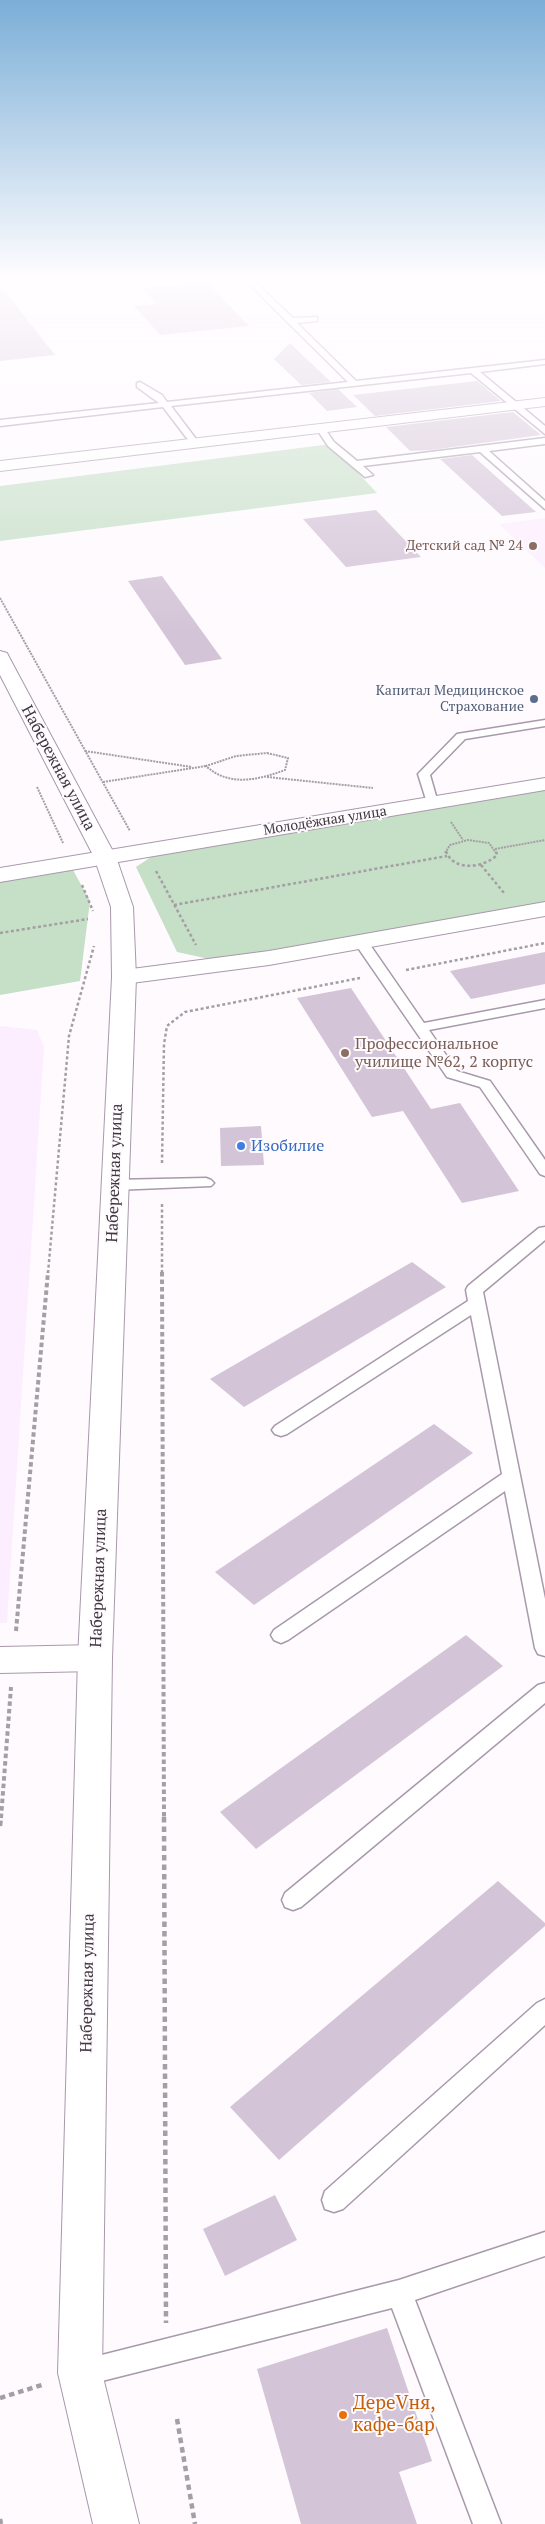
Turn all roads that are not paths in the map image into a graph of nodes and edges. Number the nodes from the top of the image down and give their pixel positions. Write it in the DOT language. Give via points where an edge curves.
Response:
graph roads {
  1 [pos="154,396"];
  2 [pos="239,396"];
  3 [pos="504,396"];
  4 [pos="545,402"];
  5 [pos="165,404"];
  6 [pos="515,405"];
  7 [pos="0,422"];
  8 [pos="320,428"];
  9 [pos="545,430"];
  10 [pos="545,441"];
  11 [pos="195,443"];
  12 [pos="482,449"];
  13 [pos="357,464"];
  14 [pos="0,466"];
  15 [pos="368,475"];
  16 [pos="545,506"];
  17 [pos="3,668"];
  18 [pos="545,723"];
  19 [pos="545,784"];
  20 [pos="432,803"];
  21 [pos="105,857"];
  22 [pos="0,874"];
  23 [pos="545,909"];
  24 [pos="361,942"];
  25 [pos="124,977"];
  26 [pos="545,1004"];
  27 [pos="419,1028"];
  28 [pos="545,1171"];
  29 [pos="206,1183"];
  30 [pos="114,1185"];
  31 [pos="545,1232"];
  32 [pos="477,1302"];
  33 [pos="281,1430"];
  34 [pos="512,1477"];
  35 [pos="281,1635"];
  36 [pos="545,1648"];
  37 [pos="95,1658"];
  38 [pos="7,1660"];
  39 [pos="545,1691"];
  40 [pos="293,1900"];
  41 [pos="545,2010"];
  42 [pos="334,2200"];
  43 [pos="545,2244"];
  44 [pos="399,2293"];
  45 [pos="80,2373"];
  46 [pos="116,2524"];
  47 [pos="487,2524"];
  1 -- 5 [label="lane"];
  2 -- 5 [label="lane"];
  3 -- 6 [label="lane"];
  4 -- 6 [label="street"];
  5 -- 7 [label="lane"];
  5 -- 11 [label="lane"];
  6 -- 8 [label="street"];
  6 -- 9 [label="lane"];
  8 -- 11 [label="street"];
  8 -- 13 [label="lane" via="331,444"];
  10 -- 12 [label="lane"];
  11 -- 14 [label="street"];
  12 -- 13 [label="lane"];
  12 -- 16 [label="lane"];
  13 -- 15 [label="lane"];
  17 -- 21 [label="street, Набережная улица"];
  18 -- 20 [label="lane" via="461,736 424,774"];
  19 -- 20 [label="street, Молодёжная улица"];
  20 -- 21 [label="street, Молодёжная улица"];
  21 -- 22 [label="street, Молодёжная улица"];
  21 -- 25 [label="street, Набережная улица" via="122,907"];
  23 -- 24 [label="street"];
  24 -- 25 [label="street"];
  24 -- 27 [label="lane"];
  25 -- 30 [label="street, Набережная улица"];
  26 -- 27 [label="lane"];
  27 -- 28 [label="lane" via="452,1074 485,1084"];
  29 -- 30 [label="lane"];
  30 -- 37 [label="street, Набережная улица"];
  31 -- 32 [label="lane" via="474,1290"];
  32 -- 33 [label="lane"];
  32 -- 34 [label="lane"];
  34 -- 35 [label="lane"];
  34 -- 36 [label="lane"];
  37 -- 38 [label="street"];
  37 -- 45 [label="street, Набережная улица"];
  39 -- 40 [label="lane"];
  41 -- 42 [label="lane"];
  43 -- 44 [label="lane"];
  44 -- 45 [label="lane"];
  44 -- 47 [label="lane"];
  45 -- 46 [label="street, Набережная улица"];
}
